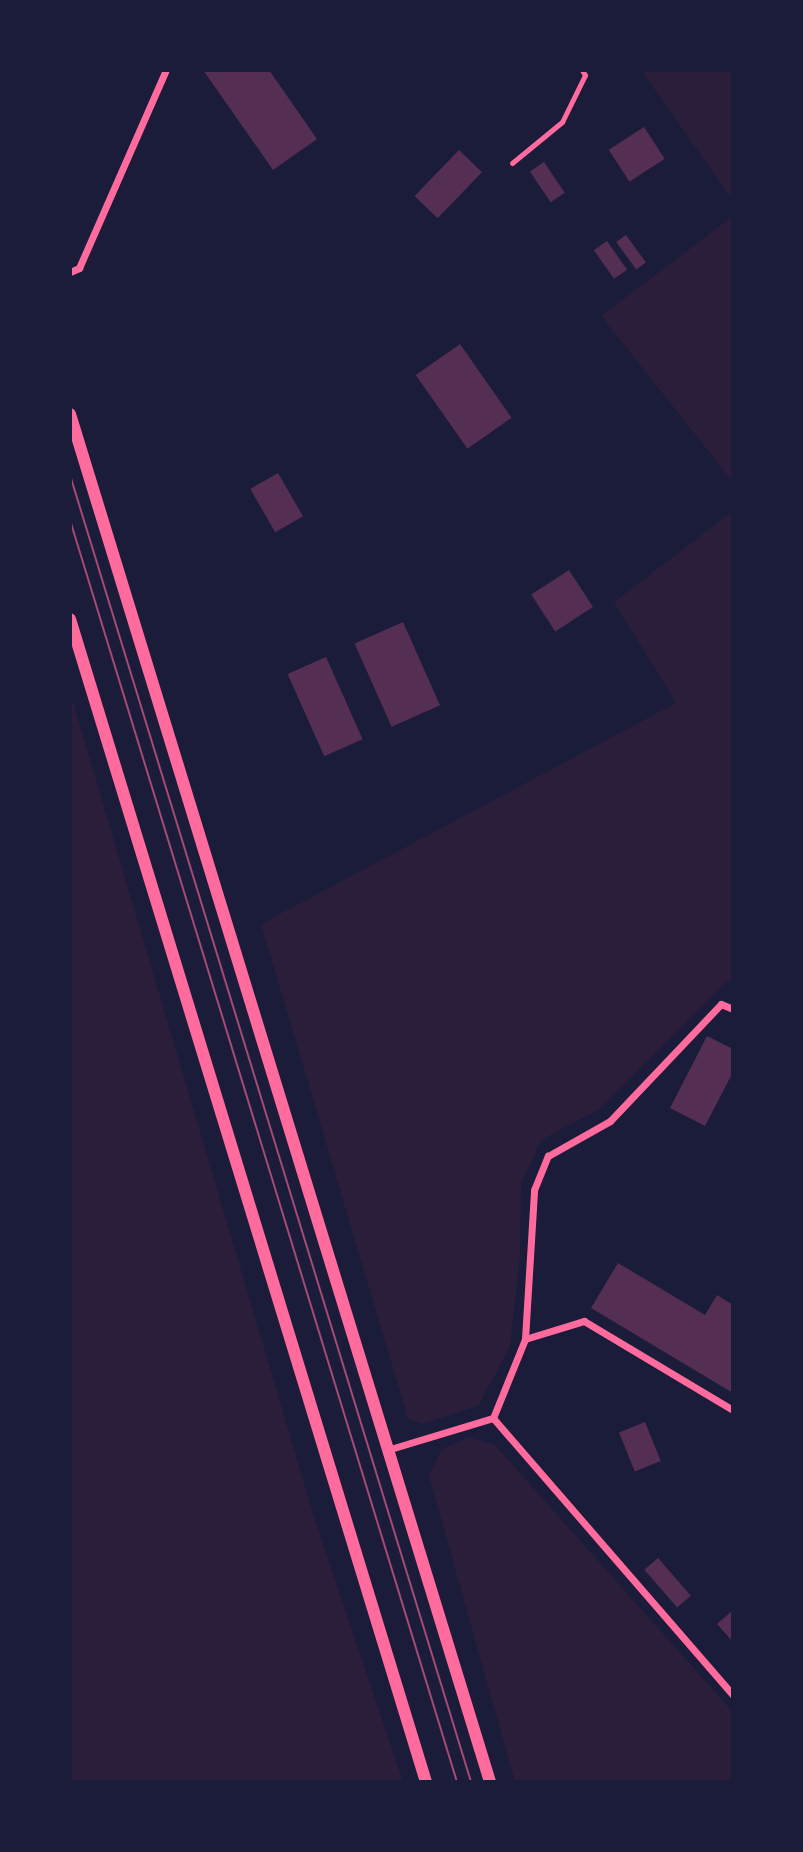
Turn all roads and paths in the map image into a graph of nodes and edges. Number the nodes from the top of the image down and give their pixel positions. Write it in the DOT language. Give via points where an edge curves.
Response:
graph roads {
  1 [pos="166,70"];
  2 [pos="582,70"];
  3 [pos="512,163"];
  4 [pos="70,272"];
  5 [pos="70,414"];
  6 [pos="70,619"];
  7 [pos="733,1009"];
  8 [pos="525,1339"];
  9 [pos="733,1410"];
  10 [pos="493,1418"];
  11 [pos="387,1450"];
  12 [pos="733,1695"];
  13 [pos="426,1782"];
  14 [pos="490,1782"];
  1 -- 4 [label="street" via="79,268"];
  2 -- 3 [label="lane" via="585,75 562,121"];
  5 -- 11 [label="street"];
  6 -- 13 [label="street"];
  7 -- 8 [label="street" via="721,1004 610,1121 548,1156 534,1190"];
  8 -- 9 [label="street" via="584,1321"];
  8 -- 10 [label="street"];
  10 -- 11 [label="street"];
  10 -- 12 [label="street"];
  11 -- 14 [label="street"];
}
